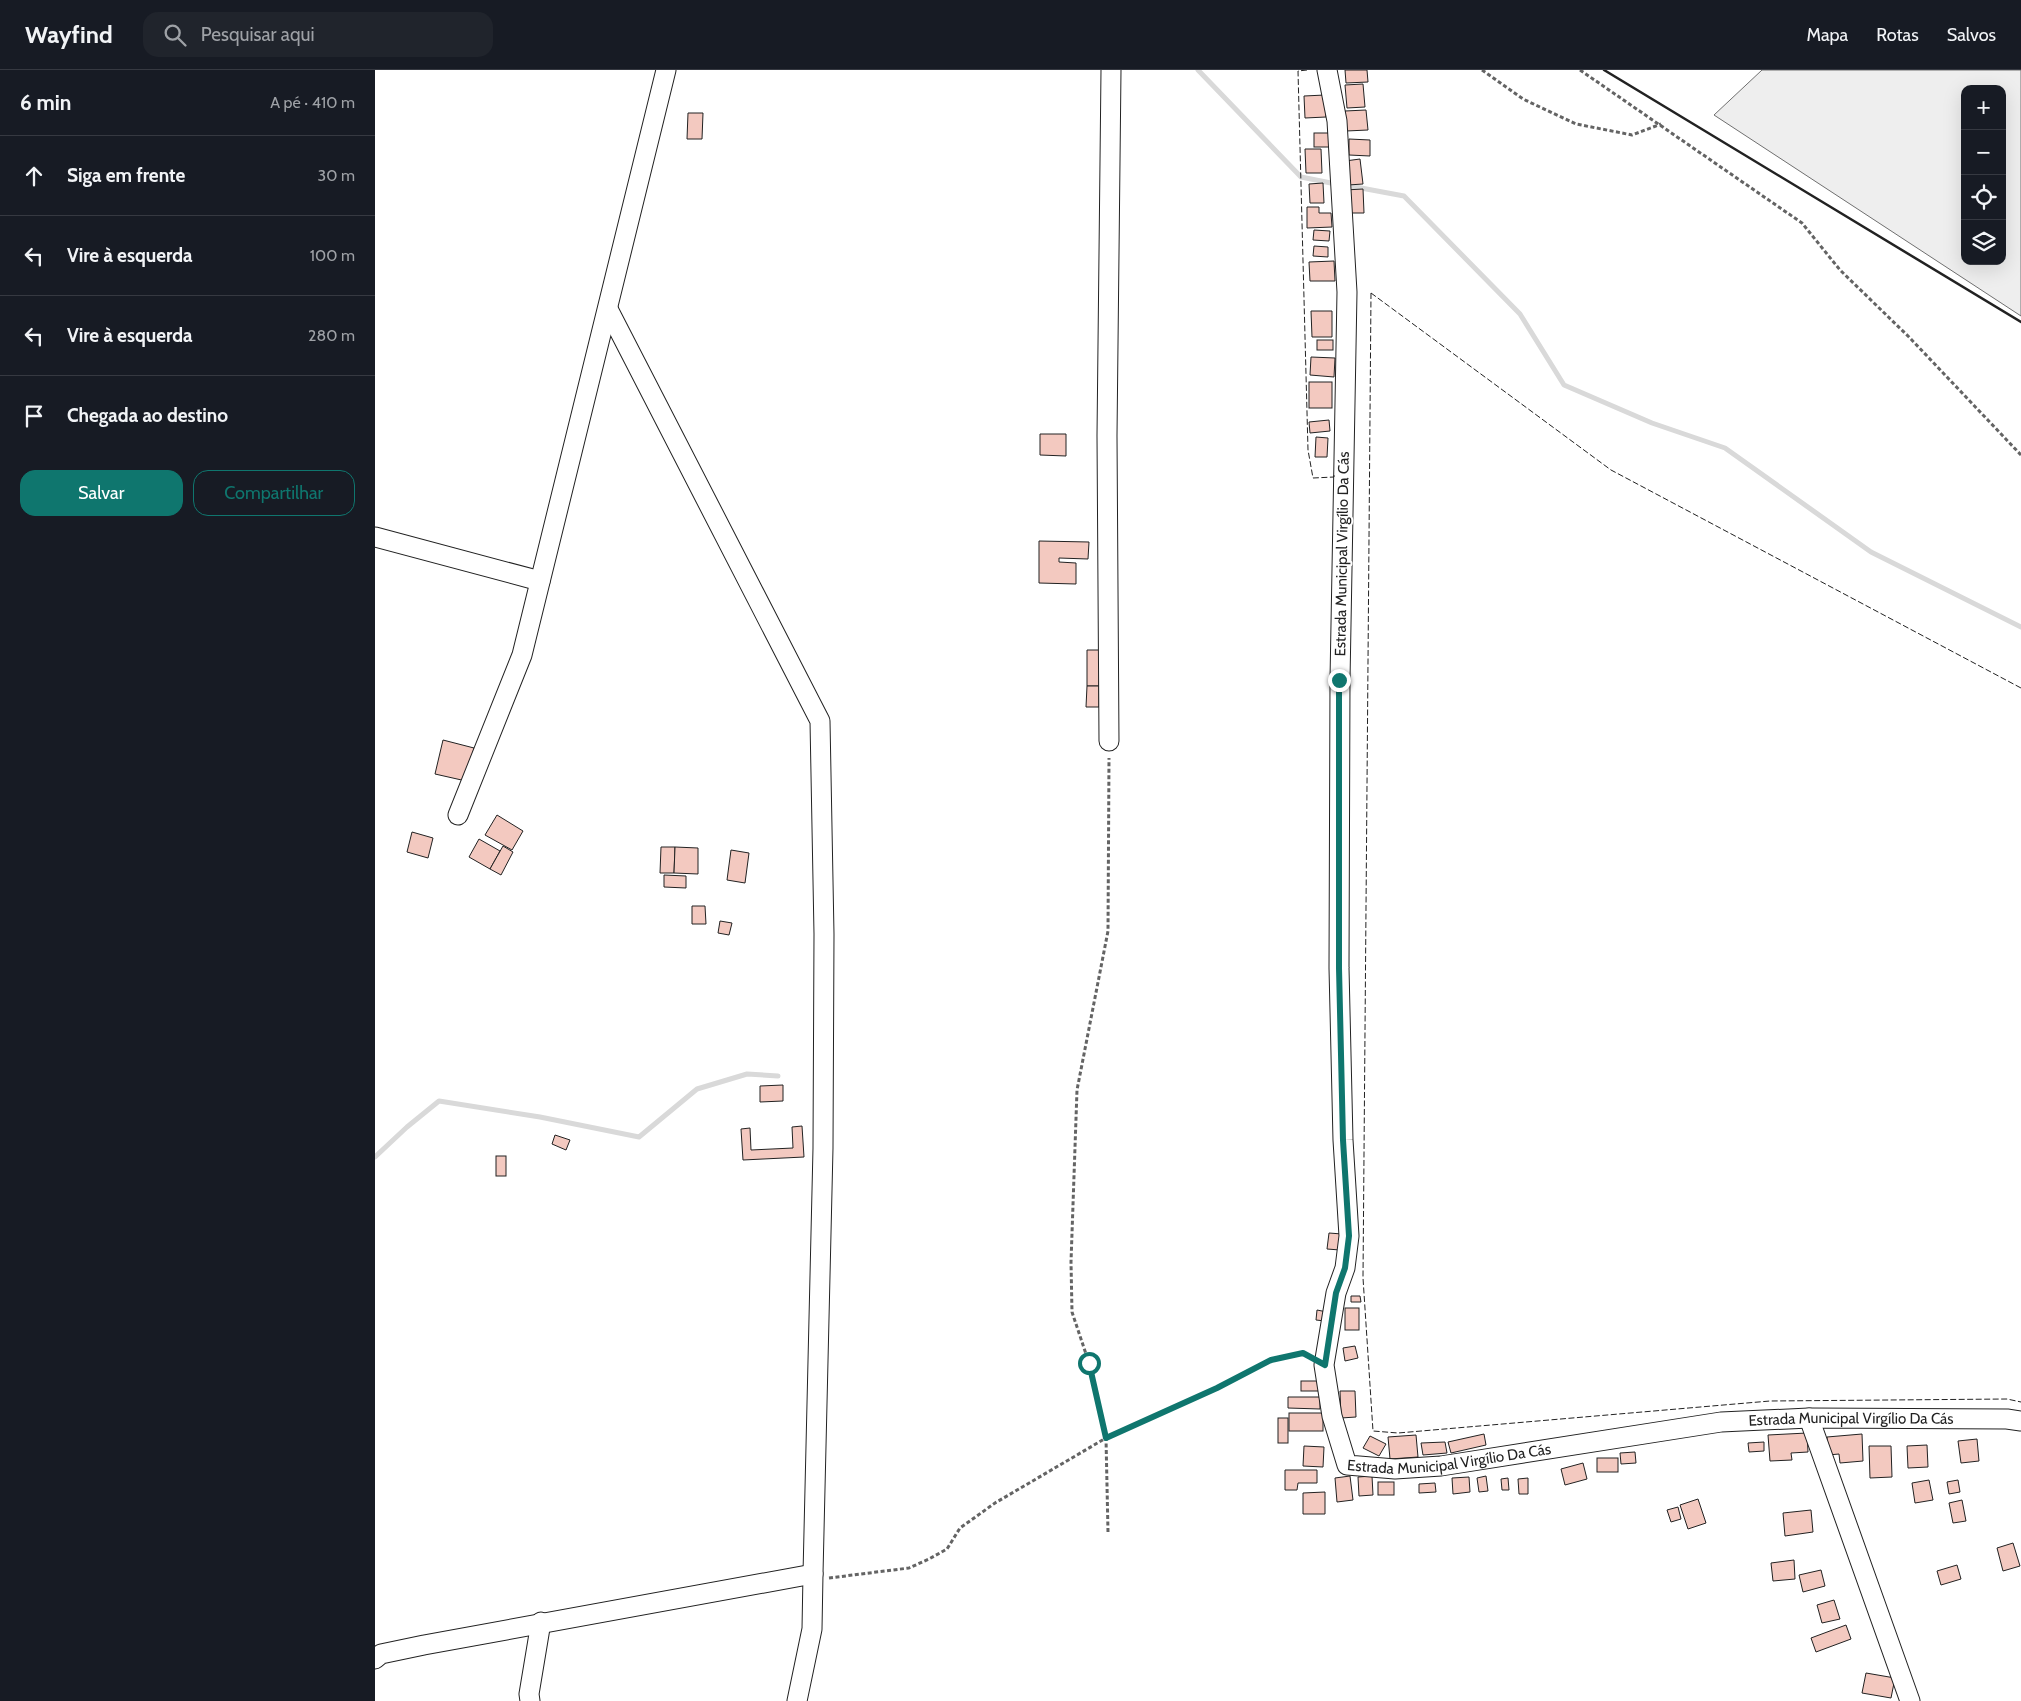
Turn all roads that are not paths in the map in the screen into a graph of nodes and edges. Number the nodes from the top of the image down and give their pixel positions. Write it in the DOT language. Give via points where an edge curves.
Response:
graph roads {
  1 [pos="666,70"];
  2 [pos="1111,70"];
  3 [pos="1327,70"];
  4 [pos="607,309"];
  5 [pos="375,537"];
  6 [pos="540,581"];
  7 [pos="1109,742"];
  8 [pos="458,816"];
  9 [pos="1809,1418"];
  10 [pos="2021,1421"];
  11 [pos="813,1574"];
  12 [pos="541,1622"];
  13 [pos="375,1659"];
  14 [pos="530,1701"];
  15 [pos="797,1701"];
  16 [pos="1910,1701"];
  1 -- 4 [label="street"];
  2 -- 7 [label="street" via="1107,436"];
  3 -- 9 [label="street, Estrada Municipal Virgílio Da Cás" via="1337,121 1347,292 1339,680 1339,968 1349,1236 1325,1365 1332,1416 1347,1465 1395,1469 1441,1466 1721,1422"];
  4 -- 6 [label="street"];
  4 -- 11 [label="street" via="820,721 824,934 823,1148"];
  5 -- 6 [label="street"];
  6 -- 8 [label="street" via="522,655"];
  9 -- 10 [label="street, Estrada Municipal Virgílio Da Cás"];
  9 -- 16 [label="street"];
  11 -- 12 [label="street"];
  11 -- 15 [label="street" via="811,1629"];
  12 -- 13 [label="street" via="381,1654"];
  12 -- 14 [label="street"];
}
